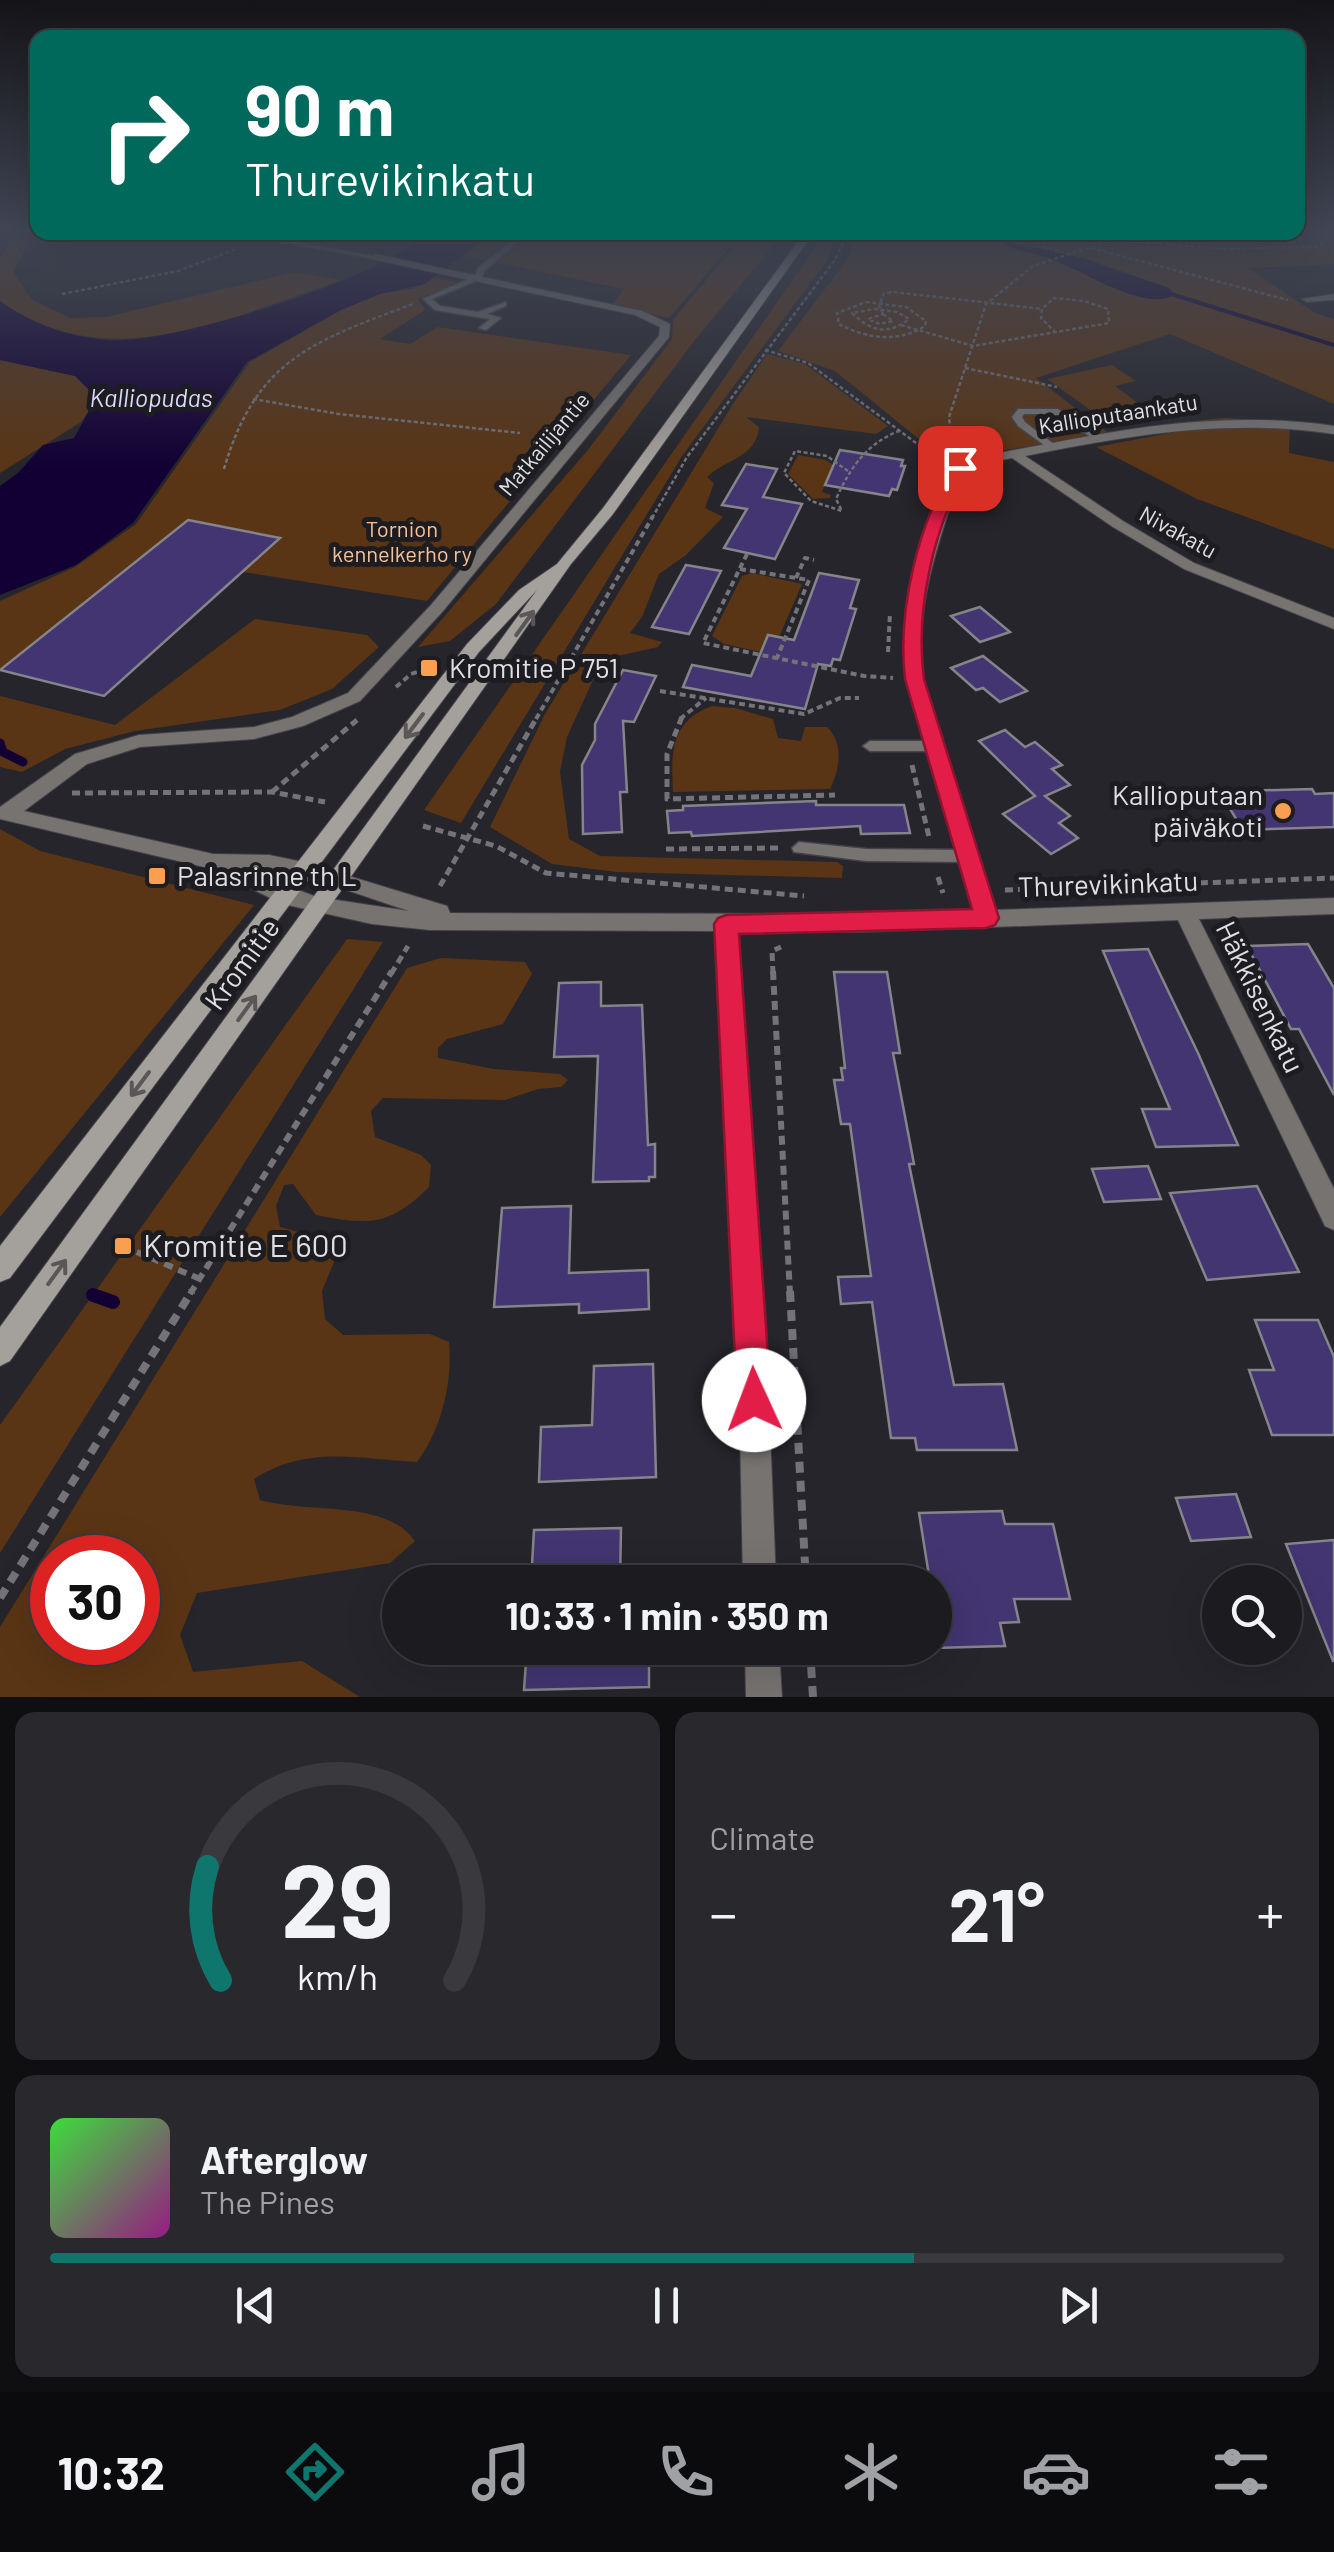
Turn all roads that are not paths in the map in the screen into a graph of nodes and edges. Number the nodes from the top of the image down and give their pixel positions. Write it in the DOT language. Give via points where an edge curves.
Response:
graph roads {
  1 [pos="448,310"];
  2 [pos="449,310"];
  3 [pos="487,310"];
  4 [pos="618,310"];
  5 [pos="753,310"];
  6 [pos="477,314"];
  7 [pos="429,320"];
  8 [pos="457,324"];
  9 [pos="483,328"];
  10 [pos="1083,428"];
  11 [pos="1334,430"];
  12 [pos="1037,436"];
  13 [pos="1100,439"];
  14 [pos="1051,446"];
  15 [pos="1014,454"];
  16 [pos="566,561"];
  17 [pos="1334,624"];
  18 [pos="870,746"];
  19 [pos="935,746"];
  20 [pos="4,813"];
  21 [pos="798,848"];
  22 [pos="969,856"];
  23 [pos="213,862"];
  24 [pos="303,870"];
  25 [pos="339,881"];
  26 [pos="284,896"];
  27 [pos="1334,906"];
  28 [pos="320,907"];
  29 [pos="1185,912"];
  30 [pos="986,918"];
  31 [pos="524,924"];
  32 [pos="726,924"];
  33 [pos="1334,1217"];
  34 [pos="0,1268"];
  35 [pos="0,1350"];
  36 [pos="759,1565"];
  37 [pos="763,1665"];
  38 [pos="764,1697"];
  1 -- 7 [label="lane"];
  2 -- 6 [label="lane"];
  3 -- 6 [label="lane"];
  4 -- 20 [label="street, Matkailijantie" via="660,320 664,337 437,608 354,696 254,733 139,741 81,758"];
  5 -- 16 [label="main road, Kromitie"];
  6 -- 8 [label="lane"];
  6 -- 9 [label="lane" via="498,318"];
  10 -- 12 [label="lane"];
  10 -- 12 [label="lane" via="1055,411 1021,412 1021,424"];
  10 -- 13 [label="lane"];
  11 -- 13 [label="street, Kallioputaankatu" via="1226,420"];
  12 -- 14 [label="lane"];
  13 -- 14 [label="street, Kallioputaankatu"];
  14 -- 15 [label="street, Kallioputaankatu"];
  15 -- 17 [label="street, Nivakatu" via="1189,566"];
  15 -- 19 [label="street, Kallioputaankatu" via="978,460 954,475 919,578 911,648"];
  16 -- 24 [label="main road, Kromitie, one-way" via="524,593 473,648"];
  25 -- 16 [label="main road, Kromitie, one-way"];
  18 -- 19 [label="lane"];
  19 -- 22 [label="street, Kallioputaankatu"];
  20 -- 23 [label="street"];
  21 -- 22 [label="lane"];
  22 -- 30 [label="street, Kallioputaankatu"];
  23 -- 24 [label="street, Thurevikinkatu"];
  23 -- 26 [label="street, Thurevikinkatu"];
  24 -- 25 [label="street, Thurevikinkatu"];
  24 -- 26 [label="main road, Kromitie"];
  25 -- 28 [label="main road, Kromitie"];
  25 -- 31 [label="street, Thurevikinkatu" via="435,912"];
  26 -- 28 [label="street, Thurevikinkatu"];
  26 -- 34 [label="main road, Kromitie, one-way"];
  27 -- 29 [label="street, Thurevikinkatu"];
  28 -- 31 [label="street, Thurevikinkatu" via="362,917"];
  35 -- 28 [label="main road, Kromitie, one-way"];
  29 -- 30 [label="street, Thurevikinkatu"];
  29 -- 33 [label="street, Häkkisenkatu"];
  30 -- 32 [label="street, Thurevikinkatu"];
  31 -- 32 [label="street, Thurevikinkatu"];
  32 -- 36 [label="street"];
  37 -- 38 [label="street"];
}
